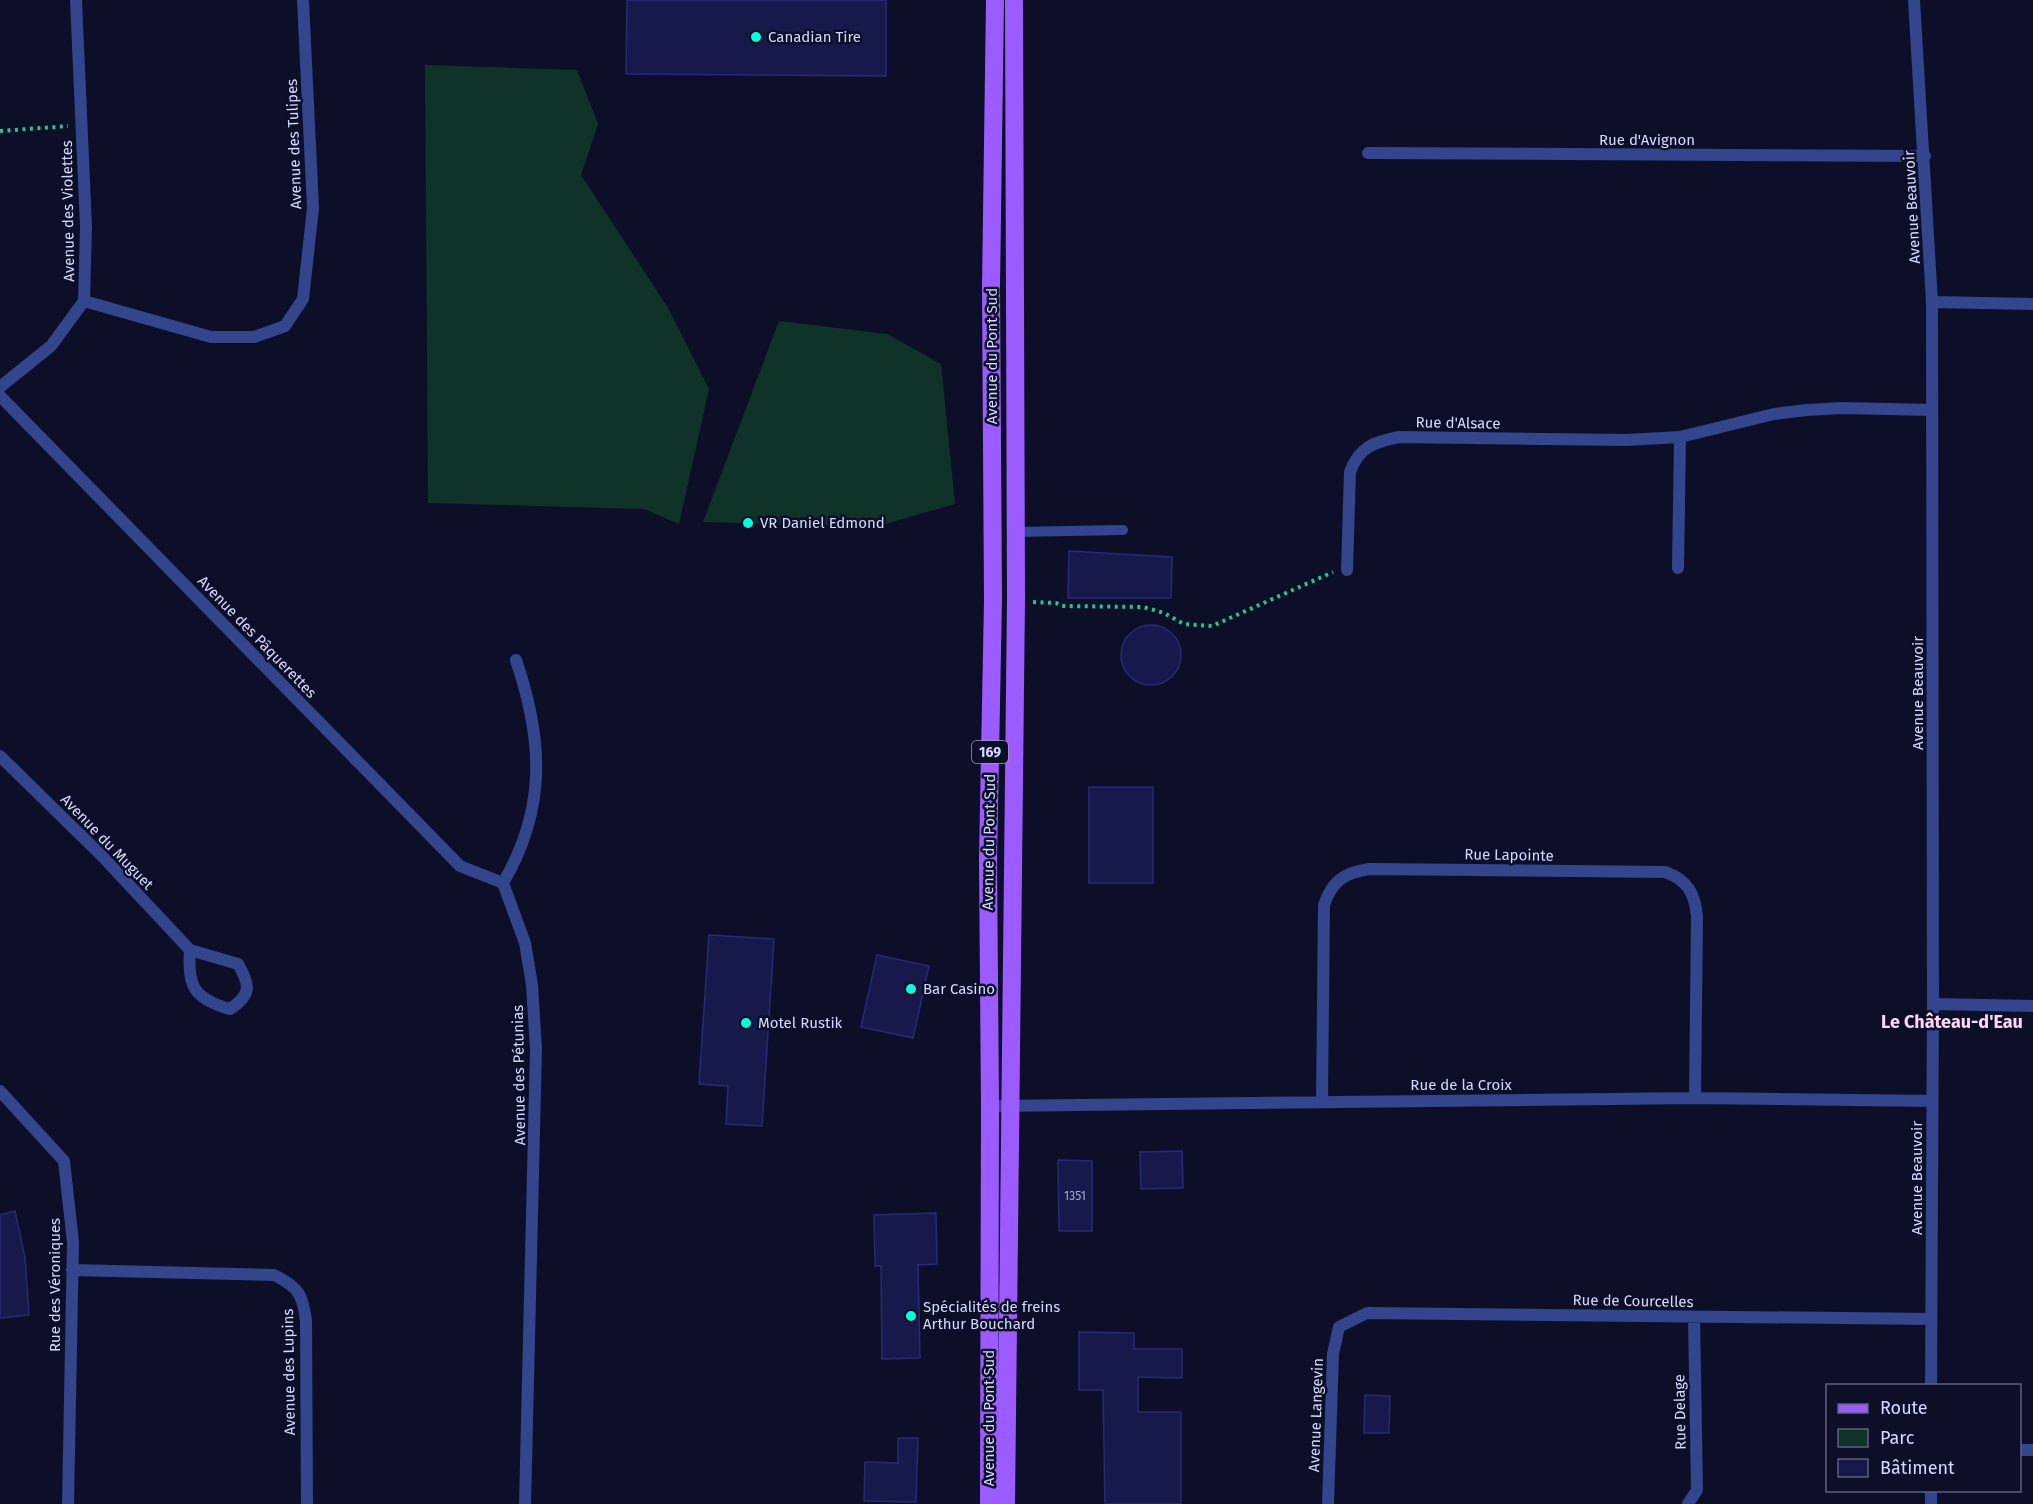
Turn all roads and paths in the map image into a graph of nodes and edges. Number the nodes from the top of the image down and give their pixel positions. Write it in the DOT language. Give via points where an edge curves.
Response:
graph roads {
  1 [pos="76,0"];
  2 [pos="303,0"];
  3 [pos="995,0"];
  4 [pos="1014,0"];
  5 [pos="1914,0"];
  6 [pos="80,125"];
  7 [pos="0,131"];
  8 [pos="1368,153"];
  9 [pos="1925,156"];
  10 [pos="84,301"];
  11 [pos="1932,302"];
  12 [pos="2033,304"];
  13 [pos="0,387"];
  14 [pos="0,396"];
  15 [pos="1932,411"];
  16 [pos="1680,437"];
  17 [pos="1123,530"];
  18 [pos="1015,532"];
  19 [pos="1347,567"];
  20 [pos="1678,568"];
  21 [pos="1027,602"];
  22 [pos="516,660"];
  23 [pos="1,759"];
  24 [pos="503,883"];
  25 [pos="190,950"];
  26 [pos="1934,1004"];
  27 [pos="2033,1006"];
  28 [pos="0,1091"];
  29 [pos="1695,1098"];
  30 [pos="1322,1100"];
  31 [pos="1932,1101"];
  32 [pos="999,1106"];
  33 [pos="72,1270"];
  34 [pos="1694,1317"];
  35 [pos="1931,1319"];
  36 [pos="1339,1327"];
  37 [pos="1931,1384"];
  38 [pos="68,1504"];
  39 [pos="307,1504"];
  40 [pos="525,1504"];
  41 [pos="989,1504"];
  42 [pos="1006,1504"];
  43 [pos="1328,1504"];
  44 [pos="1688,1504"];
  1 -- 6 [label="street, Avenue des Violettes"];
  2 -- 10 [label="street, Avenue des Tulipes" via="313,208 303,299 285,326 254,337 211,337"];
  3 -- 32 [label="main road, Avenue du Pont Sud / 169" via="988,859"];
  4 -- 18 [label="main road, Avenue du Pont Sud / 169"];
  5 -- 9 [label="street, Avenue Beauvoir"];
  6 -- 7 [label="path"];
  6 -- 10 [label="street, Avenue des Violettes" via="86,227"];
  8 -- 9 [label="street, Rue d'Avignon"];
  9 -- 11 [label="street, Avenue Beauvoir"];
  10 -- 13 [label="street, Avenue des Violettes" via="51,346"];
  11 -- 12 [label="street"];
  11 -- 15 [label="street, Avenue Beauvoir"];
  14 -- 24 [label="street, Avenue des Pâquerettes" via="460,866"];
  15 -- 16 [label="street, Rue d'Alsace" via="1807,410"];
  15 -- 26 [label="street, Avenue Beauvoir"];
  16 -- 19 [label="street, Rue d'Alsace" via="1399,437 1377,441 1363,449 1350,472"];
  16 -- 20 [label="street"];
  17 -- 18 [label="lane"];
  18 -- 32 [label="main road, Avenue du Pont Sud / 169"];
  19 -- 21 [label="path" via="1212,626 1194,626 1143,607"];
  22 -- 24 [label="street" via="535,729 537,773 531,821"];
  23 -- 25 [label="street, Avenue du Muguet" via="102,856"];
  24 -- 40 [label="street, Avenue des Pétunias" via="525,943 536,1049"];
  25 -- 25 [label="street" via="188,973 196,992 209,1004 230,1009 243,1000 246,977 238,964"];
  26 -- 27 [label="street"];
  26 -- 31 [label="street, Avenue Beauvoir"];
  28 -- 33 [label="street, Rue des Véroniques" via="64,1161 73,1242"];
  29 -- 30 [label="street, Rue de la Croix"];
  29 -- 30 [label="street, Rue Lapointe" via="1696,910 1691,891 1676,876 1665,872 1369,869 1346,874 1336,881 1324,905"];
  29 -- 31 [label="street, Rue de la Croix"];
  30 -- 32 [label="street, Rue de la Croix"];
  31 -- 35 [label="street, Avenue Beauvoir"];
  32 -- 41 [label="main road, Avenue du Pont Sud / 169"];
  32 -- 42 [label="main road, Avenue du Pont Sud / 169"];
  33 -- 38 [label="street, Rue des Véroniques"];
  33 -- 39 [label="street, Avenue des Lupins" via="274,1275 294,1285 304,1302 306,1321"];
  34 -- 35 [label="street, Rue de Courcelles"];
  34 -- 36 [label="street, Rue de Courcelles" via="1367,1313"];
  34 -- 44 [label="street, Rue Delage" via="1697,1491"];
  35 -- 37 [label="street, Avenue Beauvoir"];
  36 -- 43 [label="street, Avenue Langevin" via="1333,1354"];
}
